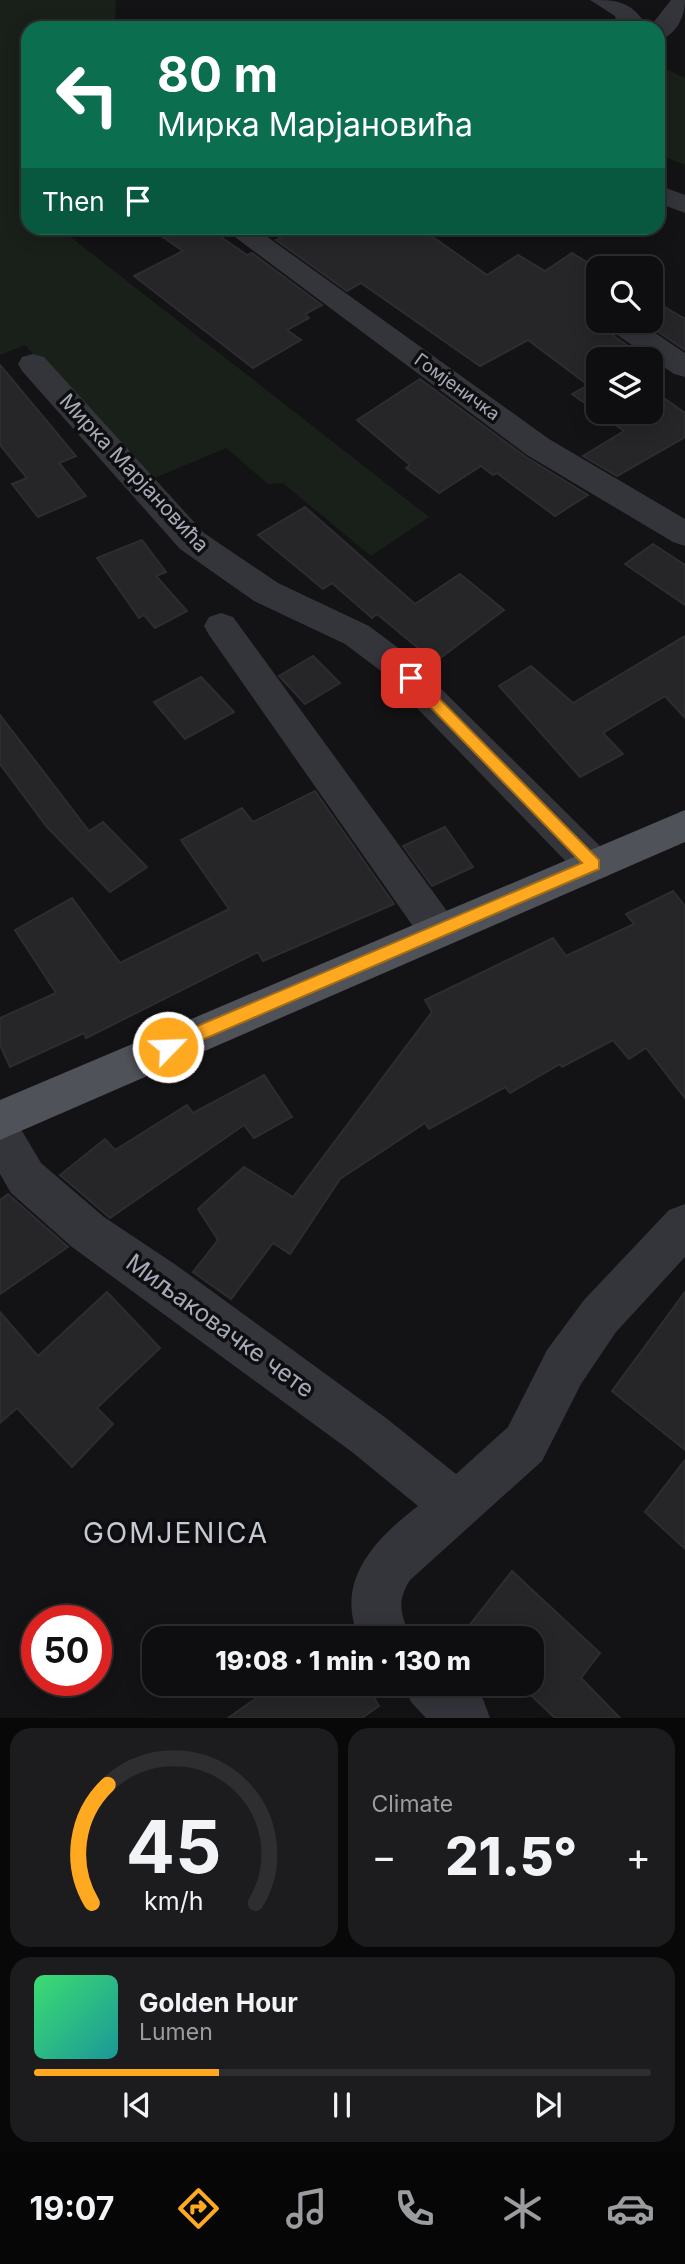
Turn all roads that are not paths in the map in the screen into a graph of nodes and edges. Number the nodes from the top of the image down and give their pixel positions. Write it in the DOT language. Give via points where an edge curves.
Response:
graph roads {
  1 [pos="602,0"];
  2 [pos="684,0"];
  3 [pos="629,21"];
  4 [pos="665,24"];
  5 [pos="665,196"];
  6 [pos="685,205"];
  7 [pos="247,235"];
  8 [pos="635,333"];
  9 [pos="33,364"];
  10 [pos="685,367"];
  11 [pos="685,534"];
  12 [pos="221,626"];
  13 [pos="685,825"];
  14 [pos="594,865"];
  15 [pos="438,930"];
  16 [pos="0,1120"];
  17 [pos="0,1133"];
  18 [pos="685,1225"];
  19 [pos="457,1506"];
  20 [pos="379,1626"];
  21 [pos="441,1696"];
  22 [pos="464,1718"];
  1 -- 3 [label="street" via="624,11"];
  2 -- 4 [label="street"];
  5 -- 6 [label="street"];
  7 -- 11 [label="street, Гомјеничка" via="538,447"];
  8 -- 10 [label="street"];
  9 -- 14 [label="street, Мирка Марјановића" via="192,541 239,575 357,635 393,662"];
  12 -- 15 [label="street"];
  13 -- 14 [label="main road"];
  14 -- 15 [label="main road"];
  15 -- 16 [label="main road"];
  17 -- 19 [label="street, Миљаковачке чете" via="26,1178 88,1232 358,1427"];
  18 -- 19 [label="street" via="600,1316 564,1367 525,1444"];
  19 -- 20 [label="street" via="414,1540 384,1573 374,1594 373,1613"];
  21 -- 22 [label="street"];
}
